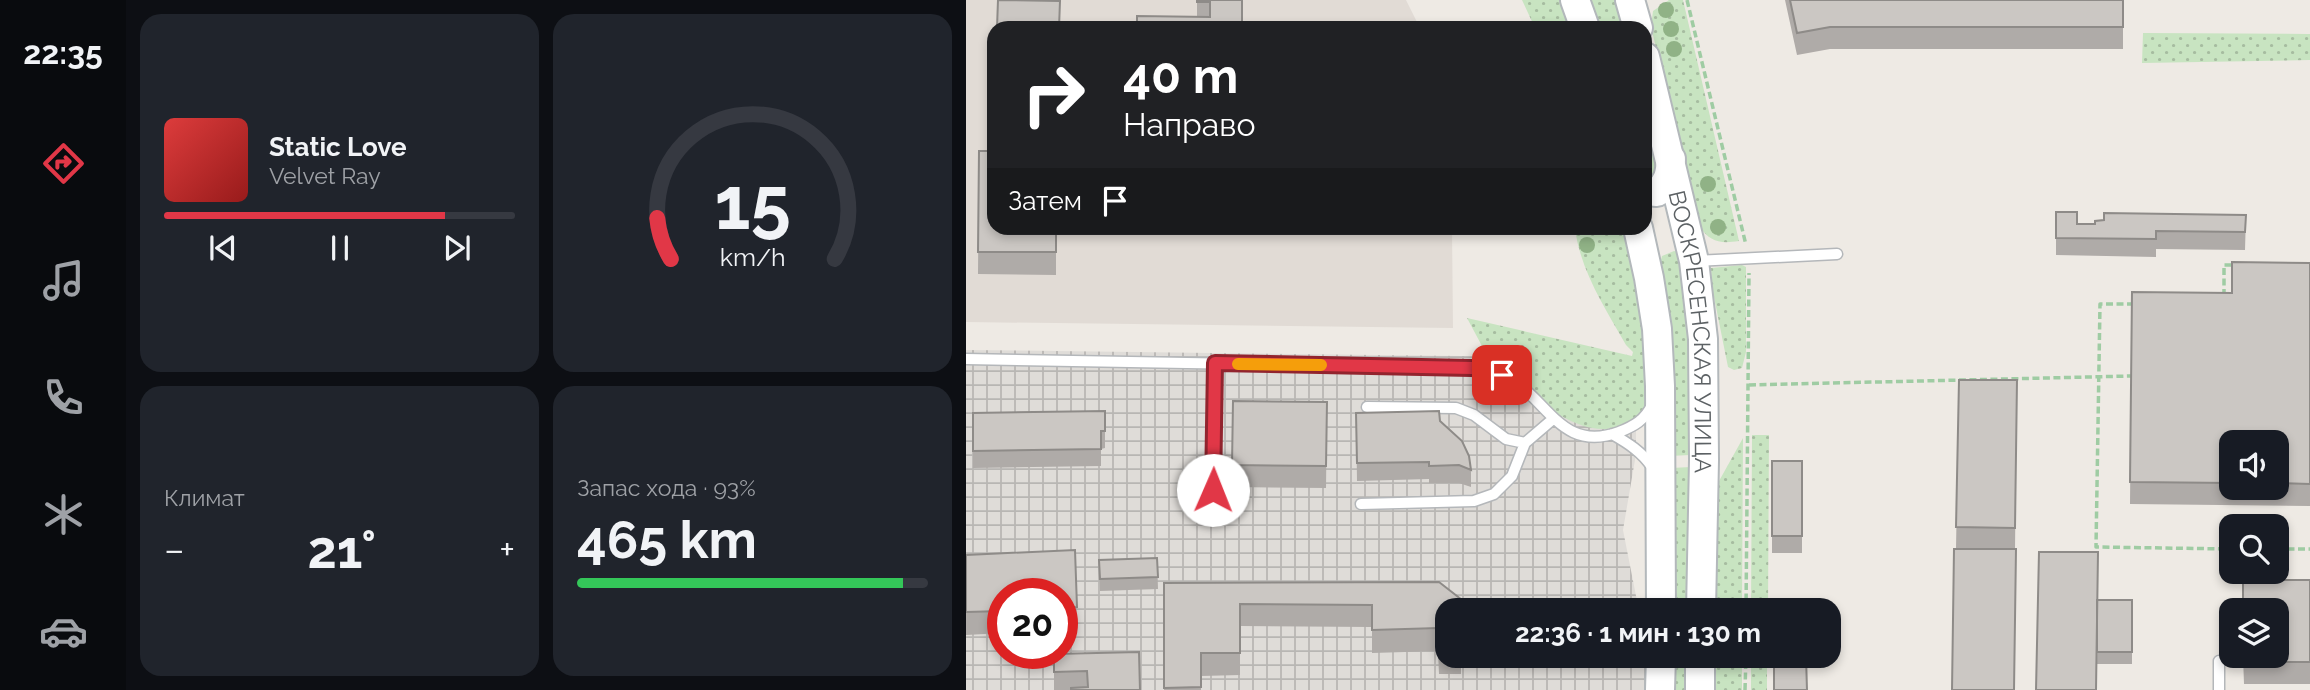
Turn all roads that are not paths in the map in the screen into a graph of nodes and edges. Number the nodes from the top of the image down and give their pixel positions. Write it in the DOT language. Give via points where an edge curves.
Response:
graph roads {
  1 [pos="1574,0"];
  2 [pos="1630,0"];
  3 [pos="1582,21"];
  4 [pos="1635,21"];
  5 [pos="1652,84"];
  6 [pos="1671,159"];
  7 [pos="1652,192"];
  8 [pos="1640,235"];
  9 [pos="1837,254"];
  10 [pos="1694,261"];
  11 [pos="1649,278"];
  12 [pos="966,359"];
  13 [pos="1215,363"];
  14 [pos="1660,386"];
  15 [pos="1367,407"];
  16 [pos="1553,419"];
  17 [pos="1612,434"];
  18 [pos="1525,443"];
  19 [pos="1661,480"];
  20 [pos="1213,490"];
  21 [pos="1361,505"];
  22 [pos="1661,598"];
  23 [pos="1701,598"];
  24 [pos="1661,668"];
  25 [pos="1700,668"];
  26 [pos="2219,668"];
  27 [pos="1660,690"];
  28 [pos="1700,690"];
  29 [pos="2219,690"];
  1 -- 3 [label="main road"];
  2 -- 4 [label="main road"];
  5 -- 6 [label="main road, ВОСКРЕСЕНСКАЯ УЛИЦА"];
  6 -- 7 [label="main road" via="1670,178 1664,187"];
  6 -- 10 [label="main road, ВОСКРЕСЕНСКАЯ УЛИЦА"];
  8 -- 11 [label="main road, ВОСКРЕСЕНСКАЯ УЛИЦА"];
  9 -- 10 [label="lane"];
  10 -- 11 [label="main road" via="1681,242 1664,241 1650,257"];
  10 -- 23 [label="main road, ВОСКРЕСЕНСКАЯ УЛИЦА" via="1703,339"];
  11 -- 14 [label="main road, ВОСКРЕСЕНСКАЯ УЛИЦА"];
  12 -- 13 [label="lane"];
  13 -- 16 [label="lane" via="1490,370 1514,382"];
  13 -- 20 [label="lane"];
  14 -- 17 [label="lane" via="1643,419"];
  14 -- 19 [label="main road, ВОСКРЕСЕНСКАЯ УЛИЦА"];
  15 -- 18 [label="lane" via="1456,408 1474,415 1506,439"];
  16 -- 17 [label="lane" via="1566,429 1591,436"];
  16 -- 18 [label="lane"];
  17 -- 19 [label="lane" via="1646,458"];
  18 -- 21 [label="lane" via="1512,476 1494,494 1474,501"];
  19 -- 22 [label="main road, ВОСКРЕСЕНСКАЯ УЛИЦА"];
  24 -- 27 [label="main road"];
  25 -- 28 [label="main road"];
  26 -- 29 [label="lane"];
}
